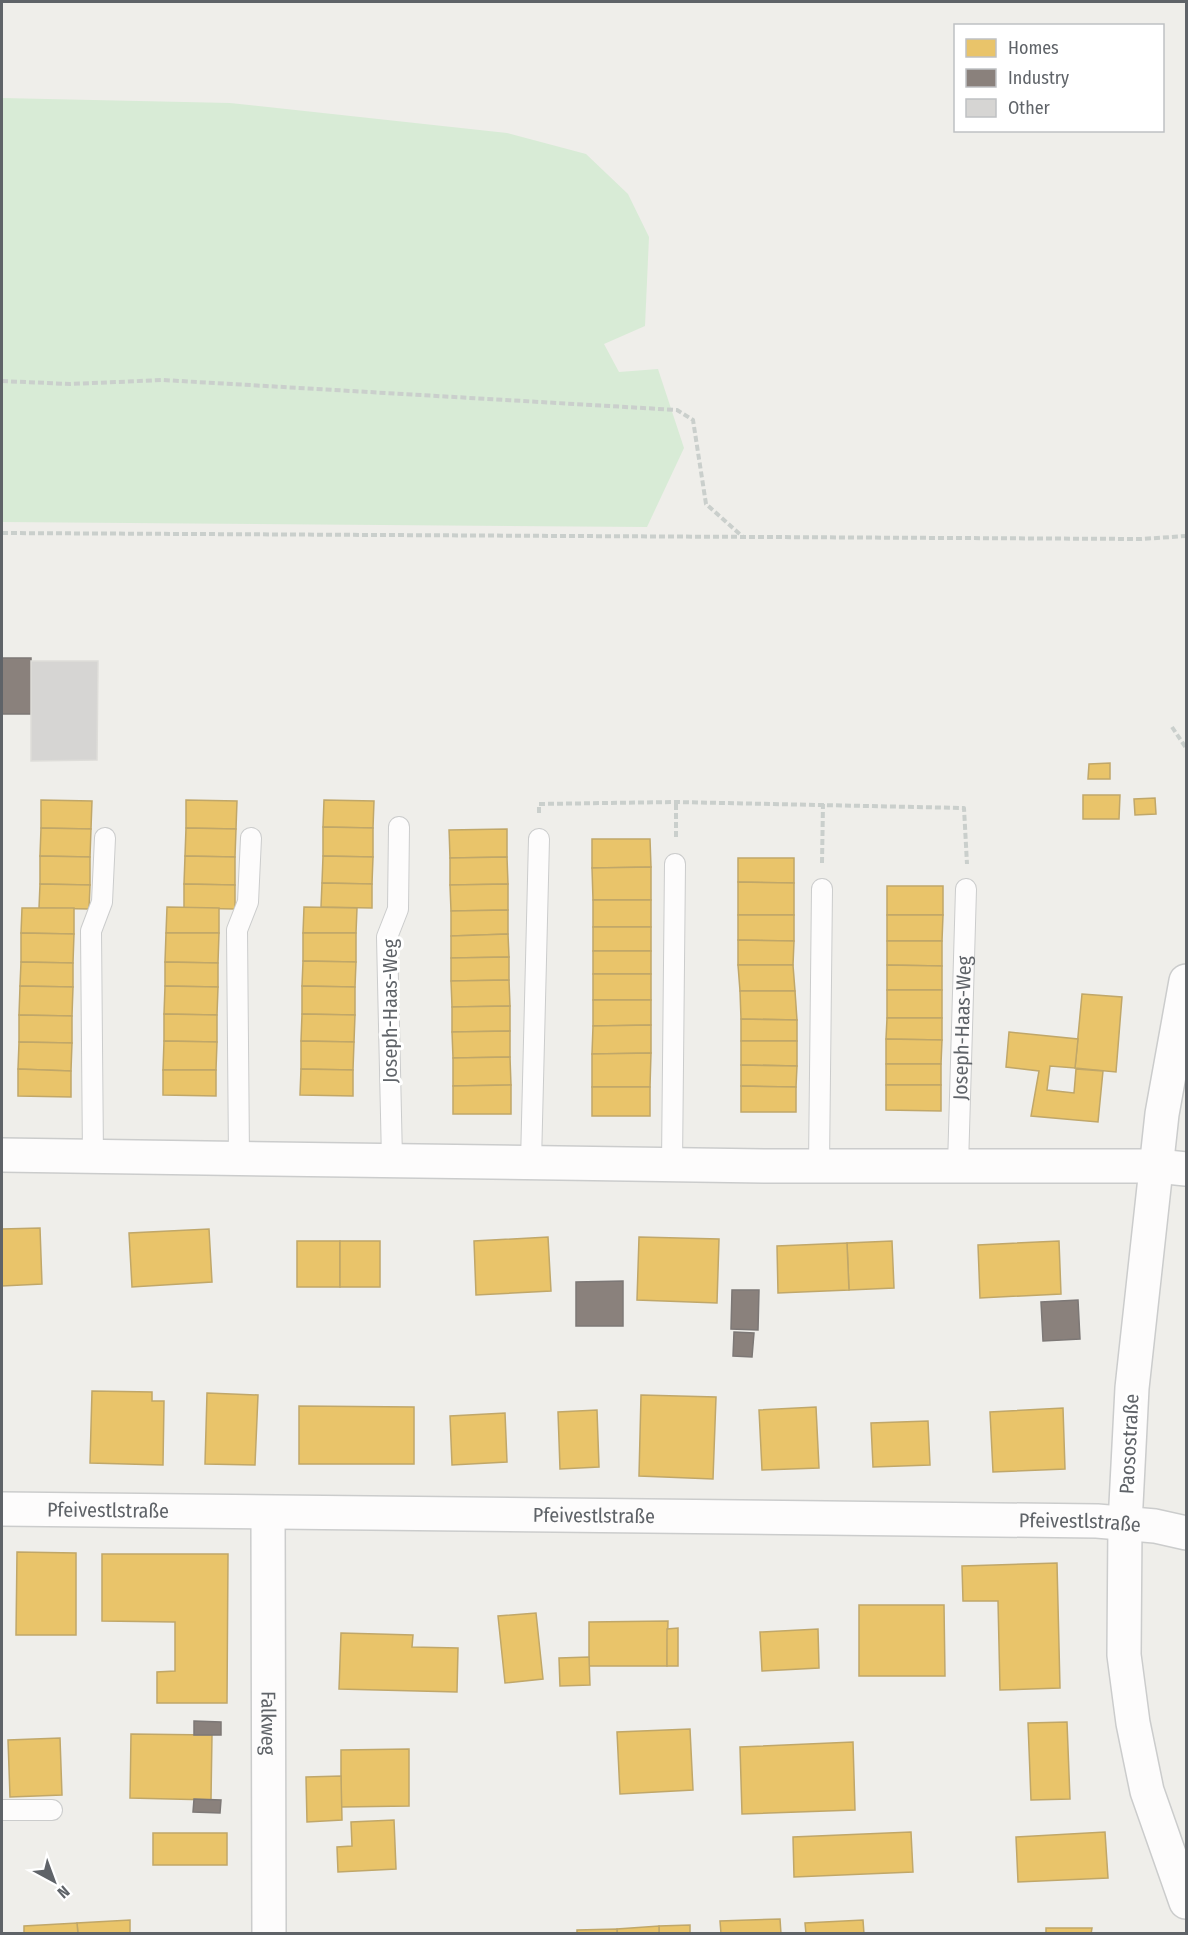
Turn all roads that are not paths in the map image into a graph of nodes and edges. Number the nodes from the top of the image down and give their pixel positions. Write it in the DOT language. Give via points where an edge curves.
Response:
graph roads {
  1 [pos="399,827"];
  2 [pos="105,838"];
  3 [pos="251,838"];
  4 [pos="539,839"];
  5 [pos="675,864"];
  6 [pos="822,889"];
  7 [pos="966,889"];
  8 [pos="1186,981"];
  9 [pos="2,1155"];
  10 [pos="239,1157"];
  11 [pos="93,1158"];
  12 [pos="392,1159"];
  13 [pos="531,1162"];
  14 [pos="672,1164"];
  15 [pos="819,1166"];
  16 [pos="958,1166"];
  17 [pos="1172,1167"];
  18 [pos="2,1509"];
  19 [pos="268,1513"];
  20 [pos="1125,1524"];
  21 [pos="1186,1533"];
  22 [pos="2,1810"];
  23 [pos="52,1810"];
  24 [pos="1186,1902"];
  25 [pos="269,1934"];
  1 -- 12 [label="lane, Joseph-Haas-Weg" via="398,909 387,937"];
  2 -- 11 [label="lane" via="102,902 91,931"];
  3 -- 10 [label="lane" via="248,902 237,930"];
  4 -- 13 [label="lane"];
  5 -- 14 [label="lane"];
  6 -- 15 [label="lane"];
  7 -- 16 [label="lane, Joseph-Haas-Weg"];
  8 -- 17 [label="street, Paosostraße" via="1162,1114"];
  9 -- 11 [label="street"];
  10 -- 11 [label="street"];
  10 -- 12 [label="street"];
  12 -- 13 [label="street"];
  13 -- 14 [label="street"];
  14 -- 15 [label="street"];
  15 -- 16 [label="street"];
  16 -- 17 [label="street"];
  17 -- 20 [label="street, Paosostraße" via="1132,1388"];
  18 -- 19 [label="street, Pfeivestlstraße"];
  19 -- 20 [label="street, Pfeivestlstraße"];
  19 -- 25 [label="street, Falkweg"];
  20 -- 21 [label="street, Pfeivestlstraße"];
  20 -- 24 [label="street, Paosostraße" via="1124,1655 1132,1723 1147,1791"];
  22 -- 23 [label="lane"];
}
